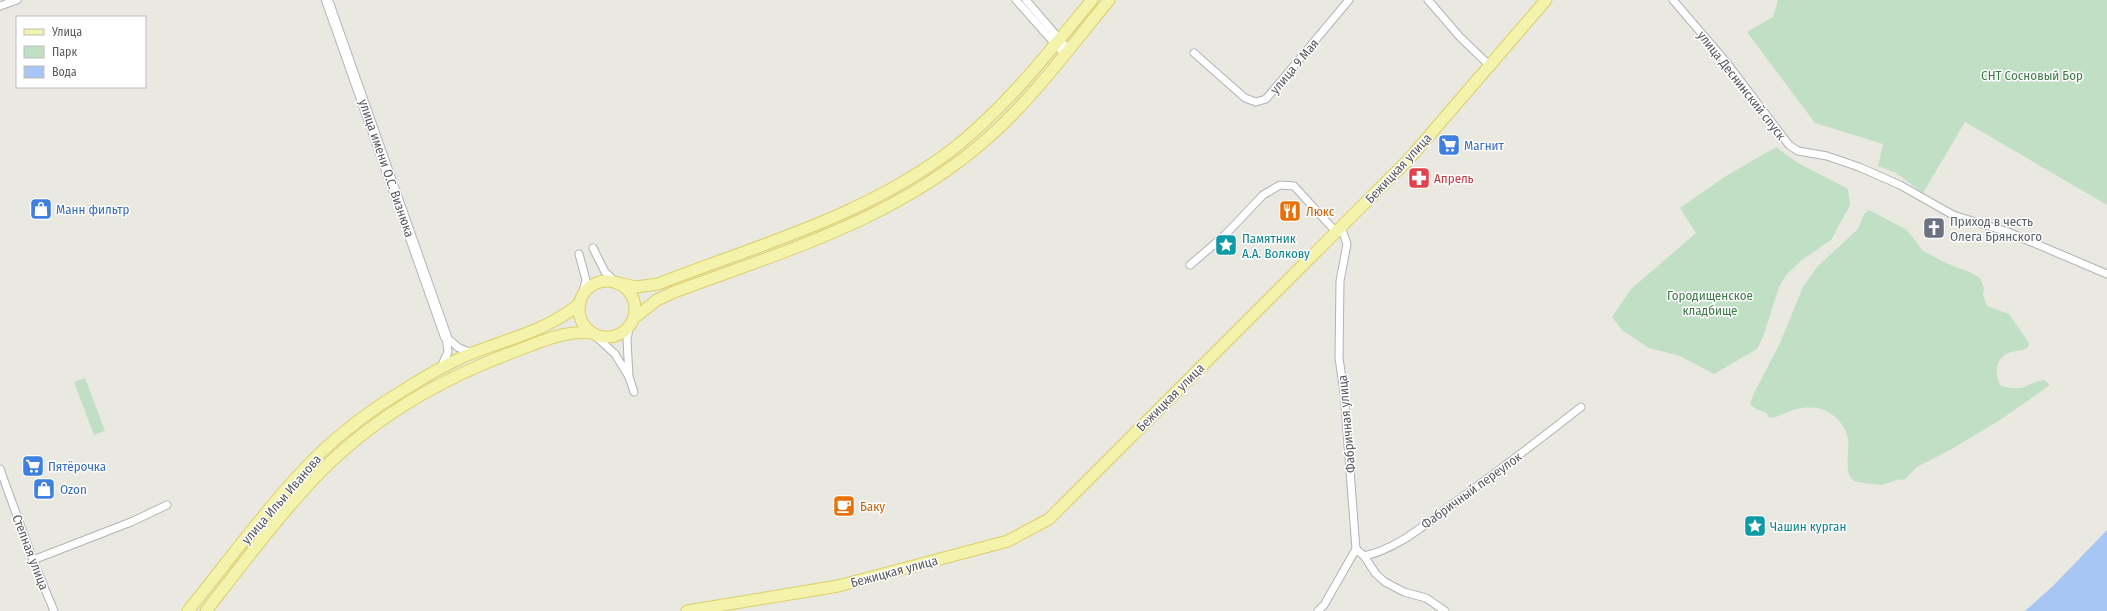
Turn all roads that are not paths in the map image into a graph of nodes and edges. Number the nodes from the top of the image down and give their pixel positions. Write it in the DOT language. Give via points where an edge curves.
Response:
graph roads {
  1 [pos="17,0"];
  2 [pos="327,0"];
  3 [pos="1016,0"];
  4 [pos="1026,0"];
  5 [pos="1092,0"];
  6 [pos="1109,0"];
  7 [pos="1349,0"];
  8 [pos="1428,0"];
  9 [pos="1546,0"];
  10 [pos="1673,0"];
  11 [pos="0,6"];
  12 [pos="1057,42"];
  13 [pos="1066,52"];
  14 [pos="1194,53"];
  15 [pos="1490,66"];
  16 [pos="1338,230"];
  17 [pos="594,248"];
  18 [pos="579,254"];
  19 [pos="1190,265"];
  20 [pos="2107,274"];
  21 [pos="617,283"];
  22 [pos="580,303"];
  23 [pos="631,323"];
  24 [pos="592,333"];
  25 [pos="446,337"];
  26 [pos="474,353"];
  27 [pos="440,369"];
  28 [pos="629,377"];
  29 [pos="634,392"];
  30 [pos="1581,407"];
  31 [pos="0,469"];
  32 [pos="167,505"];
  33 [pos="1356,549"];
  34 [pos="1364,556"];
  35 [pos="33,560"];
  36 [pos="54,611"];
  37 [pos="188,611"];
  38 [pos="206,611"];
  39 [pos="686,611"];
  40 [pos="1318,611"];
  41 [pos="1445,611"];
  1 -- 11 [label="street"];
  2 -- 25 [label="street, улица имени О.С. Визнюка"];
  3 -- 12 [label="street"];
  4 -- 12 [label="street"];
  5 -- 12 [label="main road"];
  6 -- 13 [label="main road"];
  7 -- 14 [label="street, улица 9 Мая" via="1266,99 1256,102 1245,98"];
  8 -- 15 [label="street" via="1460,37"];
  9 -- 15 [label="main road, Бежицкая улица"];
  10 -- 20 [label="street, улица Деснинский спуск" via="1722,57 1789,145 1798,151 1827,156 1859,167 1900,185 1953,215 2008,232"];
  12 -- 13 [label="street"];
  12 -- 21 [label="main road" via="1011,95 979,126 950,151 891,190 811,228 658,284 636,287"];
  13 -- 23 [label="main road" via="990,136 958,163 897,203 869,218 810,242 674,292 657,300"];
  15 -- 16 [label="main road, Бежицкая улица" via="1409,158"];
  16 -- 19 [label="street" via="1294,186 1280,185 1263,195 1225,235"];
  16 -- 33 [label="street, Фабричная улица" via="1347,244 1340,281 1339,358"];
  16 -- 39 [label="main road, Бежицкая улица" via="1049,519 1008,541 838,586"];
  17 -- 21 [label="street" via="605,272"];
  18 -- 22 [label="street" via="586,280"];
  21 -- 22 [label="main road" via="608,281 590,287"];
  21 -- 23 [label="main road" via="632,297 636,310"];
  22 -- 24 [label="main road" via="581,320"];
  22 -- 26 [label="main road, улица Ильи Иванова" via="550,323"];
  23 -- 24 [label="main road" via="619,335 607,338"];
  23 -- 28 [label="street" via="627,340"];
  24 -- 28 [label="street" via="615,354"];
  24 -- 38 [label="main road, улица Ильи Иванова" via="566,333 470,368 386,417 346,448 301,492"];
  25 -- 26 [label="street" via="458,348"];
  25 -- 27 [label="street" via="448,352"];
  26 -- 27 [label="main road, улица Ильи Иванова"];
  27 -- 37 [label="main road, улица Ильи Иванова" via="378,407 318,455 269,509"];
  28 -- 29 [label="street"];
  30 -- 34 [label="street, Фабричный переулок" via="1503,468 1404,539 1378,553"];
  31 -- 35 [label="street, Степная улица"];
  32 -- 35 [label="street" via="131,522"];
  33 -- 34 [label="street"];
  33 -- 40 [label="street"];
  34 -- 41 [label="street" via="1385,582 1404,592 1426,598"];
  35 -- 36 [label="street, Степная улица"];
}
